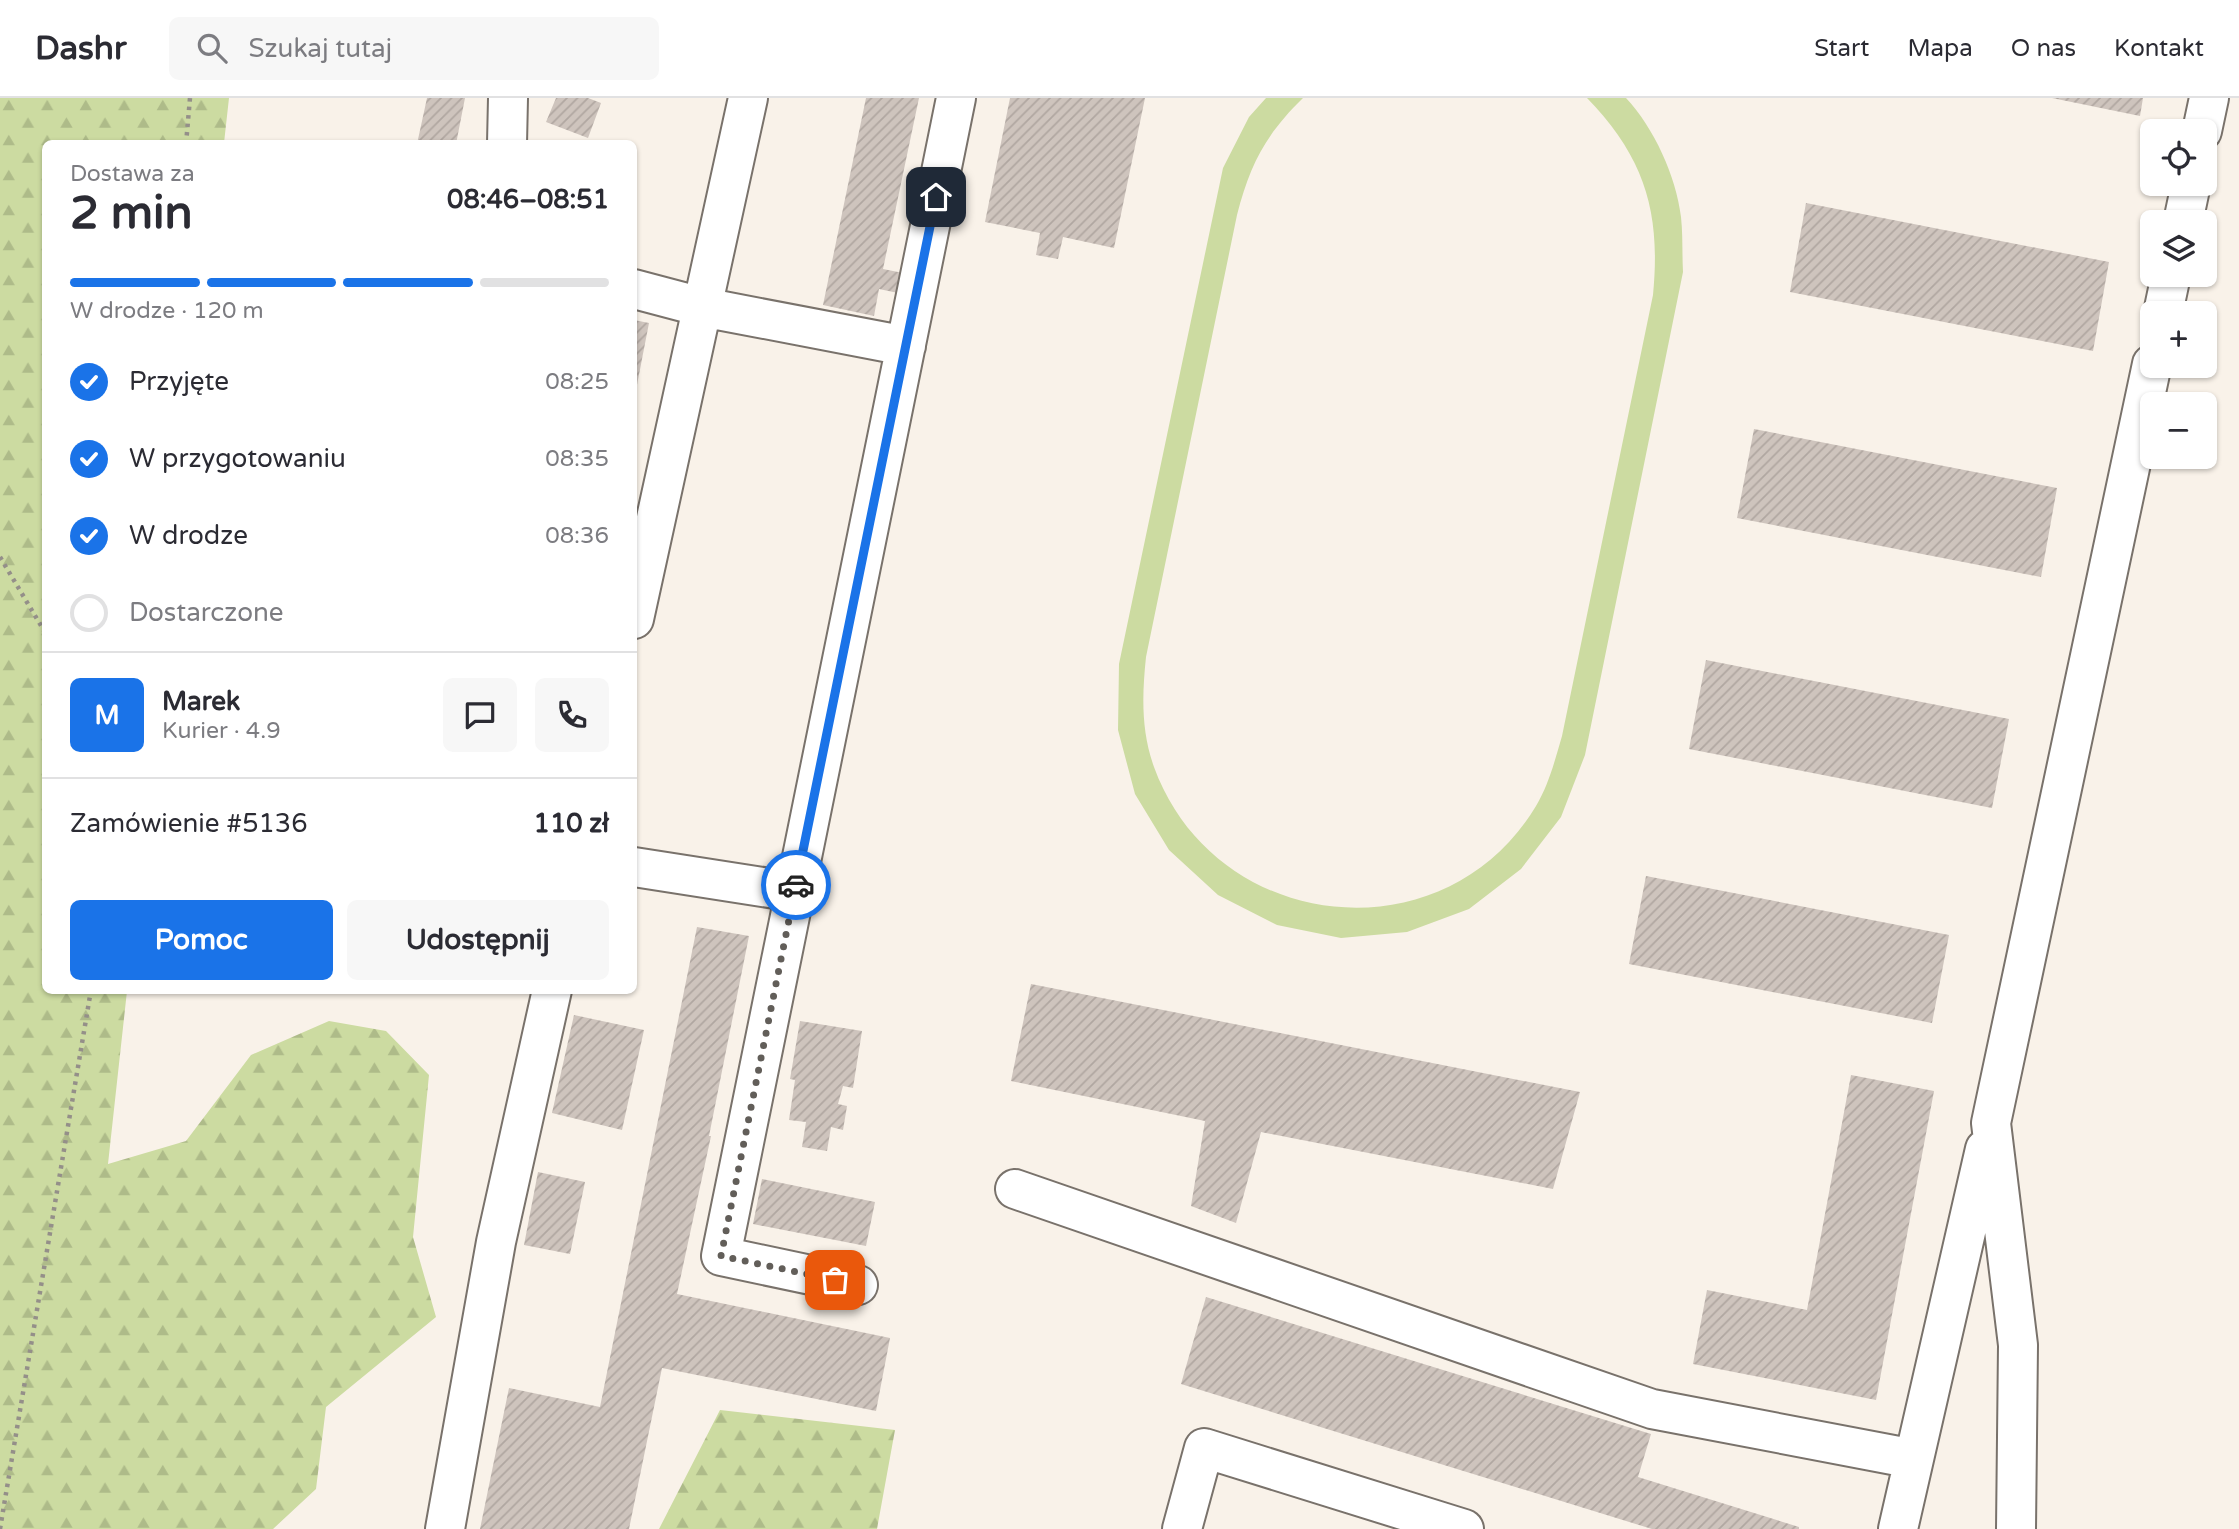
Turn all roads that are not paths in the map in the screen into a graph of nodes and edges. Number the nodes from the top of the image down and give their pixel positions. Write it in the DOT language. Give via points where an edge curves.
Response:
graph roads {
  1 [pos="508,98"];
  2 [pos="748,98"];
  3 [pos="956,98"];
  4 [pos="2209,98"];
  5 [pos="2205,119"];
  6 [pos="507,140"];
  7 [pos="637,290"];
  8 [pos="702,307"];
  9 [pos="906,346"];
  10 [pos="2149,378"];
  11 [pos="637,605"];
  12 [pos="637,867"];
  13 [pos="795,892"];
  14 [pos="551,994"];
  15 [pos="1991,1123"];
  16 [pos="1015,1189"];
  17 [pos="858,1285"];
  18 [pos="1914,1459"];
  19 [pos="445,1529"];
  20 [pos="1182,1529"];
  21 [pos="1464,1529"];
  22 [pos="1898,1529"];
  23 [pos="2016,1529"];
  1 -- 6 [label="lane"];
  2 -- 8 [label="lane"];
  3 -- 9 [label="lane"];
  4 -- 5 [label="lane"];
  7 -- 8 [label="lane"];
  8 -- 9 [label="lane"];
  8 -- 11 [label="lane"];
  9 -- 13 [label="lane"];
  10 -- 15 [label="lane"];
  12 -- 13 [label="lane"];
  13 -- 17 [label="lane" via="721,1256"];
  14 -- 19 [label="lane" via="496,1242"];
  15 -- 18 [label="lane"];
  15 -- 23 [label="lane" via="2018,1345"];
  16 -- 18 [label="lane" via="1652,1409"];
  18 -- 22 [label="lane"];
  20 -- 21 [label="lane" via="1204,1448"];
}
